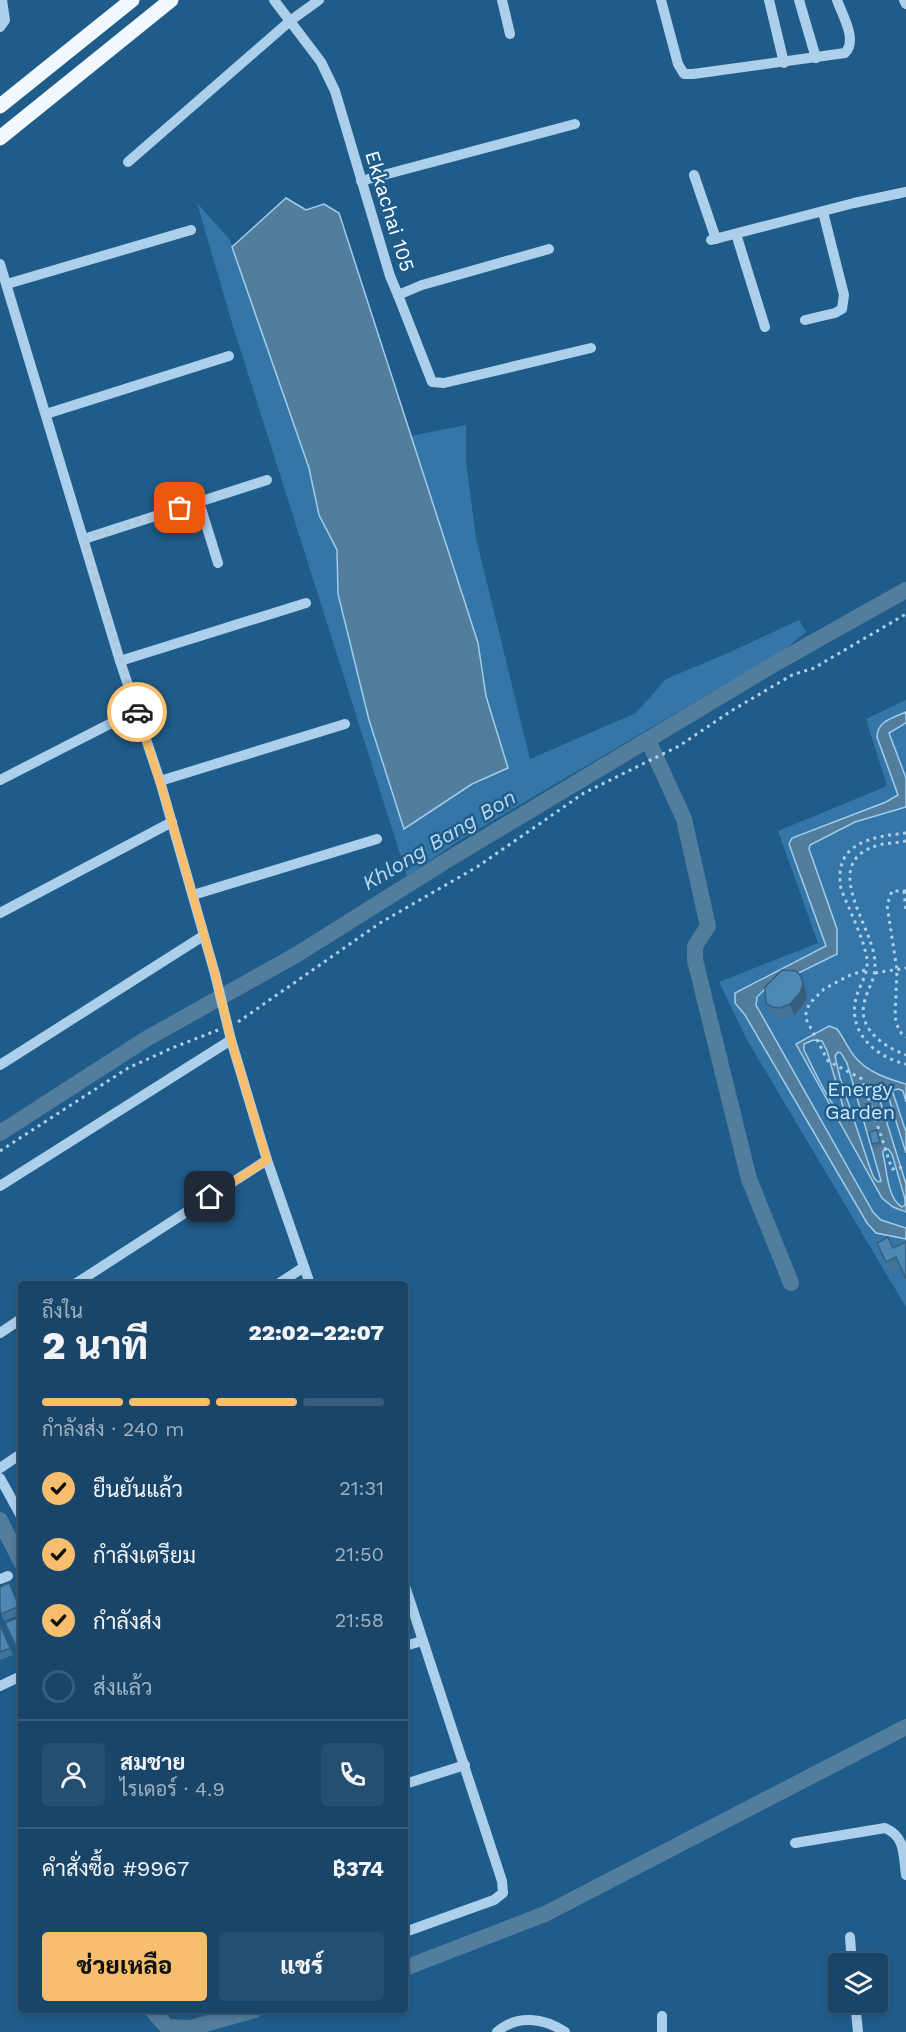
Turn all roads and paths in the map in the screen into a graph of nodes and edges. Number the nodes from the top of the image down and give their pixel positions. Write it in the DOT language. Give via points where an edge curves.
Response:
graph roads {
  1 [pos="2,0"];
  2 [pos="132,0"];
  3 [pos="171,0"];
  4 [pos="274,0"];
  5 [pos="319,0"];
  6 [pos="502,0"];
  7 [pos="661,0"];
  8 [pos="769,0"];
  9 [pos="799,0"];
  10 [pos="837,0"];
  11 [pos="904,0"];
  12 [pos="906,4"];
  13 [pos="290,21"];
  14 [pos="0,27"];
  15 [pos="510,33"];
  16 [pos="816,58"];
  17 [pos="784,63"];
  18 [pos="0,106"];
  19 [pos="575,124"];
  20 [pos="0,138"];
  21 [pos="128,162"];
  22 [pos="694,175"];
  23 [pos="361,181"];
  24 [pos="906,192"];
  25 [pos="823,212"];
  26 [pos="191,230"];
  27 [pos="736,234"];
  28 [pos="549,249"];
  29 [pos="0,264"];
  30 [pos="7,284"];
  31 [pos="398,295"];
  32 [pos="805,320"];
  33 [pos="765,327"];
  34 [pos="591,348"];
  35 [pos="230,356"];
  36 [pos="46,414"];
  37 [pos="267,480"];
  38 [pos="200,502"];
  39 [pos="84,539"];
  40 [pos="218,563"];
  41 [pos="306,603"];
  42 [pos="906,614"];
  43 [pos="120,661"];
  44 [pos="137,710"];
  45 [pos="345,724"];
  46 [pos="0,780"];
  47 [pos="160,781"];
  48 [pos="172,822"];
  49 [pos="906,833"];
  50 [pos="377,839"];
  51 [pos="906,841"];
  52 [pos="905,891"];
  53 [pos="193,894"];
  54 [pos="906,911"];
  55 [pos="0,914"];
  56 [pos="203,936"];
  57 [pos="906,968"];
  58 [pos="866,970"];
  59 [pos="897,970"];
  60 [pos="875,973"];
  61 [pos="227,1025"];
  62 [pos="906,1037"];
  63 [pos="231,1040"];
  64 [pos="906,1055"];
  65 [pos="906,1064"];
  66 [pos="0,1065"];
  67 [pos="0,1151"];
  68 [pos="267,1160"];
  69 [pos="906,1167"];
  70 [pos="0,1186"];
  71 [pos="304,1267"];
  72 [pos="80,1281"];
  73 [pos="283,1281"];
  74 [pos="309,1281"];
  75 [pos="18,1321"];
  76 [pos="0,1333"];
  77 [pos="18,1456"];
  78 [pos="0,1468"];
  79 [pos="0,1478"];
  80 [pos="18,1510"];
  81 [pos="408,1596"];
  82 [pos="422,1641"];
  83 [pos="408,1645"];
  84 [pos="18,1677"];
  85 [pos="0,1686"];
  86 [pos="465,1765"];
  87 [pos="408,1783"];
  88 [pos="795,1843"];
  89 [pos="906,1875"];
  90 [pos="408,1931"];
  91 [pos="850,1937"];
  92 [pos="851,1953"];
  93 [pos="856,2013"];
  94 [pos="662,2016"];
  95 [pos="497,2032"];
  96 [pos="566,2032"];
  97 [pos="662,2032"];
  98 [pos="858,2032"];
  1 -- 14 [label="street" via="5,20"];
  2 -- 18 [label="main road"];
  3 -- 20 [label="main road"];
  4 -- 13 [label="street, Ekkachai 105"];
  5 -- 13 [label="street"];
  6 -- 15 [label="street"];
  7 -- 17 [label="street" via="684,74"];
  8 -- 17 [label="street"];
  9 -- 16 [label="street"];
  10 -- 16 [label="street" via="851,45 845,53"];
  11 -- 12 [label="street"];
  13 -- 21 [label="street"];
  13 -- 23 [label="street, Ekkachai 105" via="321,62 335,91"];
  16 -- 17 [label="street"];
  19 -- 23 [label="street"];
  22 -- 27 [label="street" via="714,240"];
  23 -- 31 [label="street, Ekkachai 105"];
  24 -- 25 [label="street"];
  25 -- 27 [label="street"];
  25 -- 32 [label="street" via="844,295 842,309"];
  26 -- 30 [label="street"];
  27 -- 33 [label="street"];
  28 -- 31 [label="street, Ekkachai 105"];
  29 -- 30 [label="street"];
  30 -- 36 [label="street"];
  31 -- 34 [label="street" via="432,382 444,383"];
  35 -- 36 [label="street"];
  36 -- 39 [label="street"];
  37 -- 38 [label="street"];
  38 -- 39 [label="street"];
  38 -- 40 [label="street"];
  39 -- 43 [label="street"];
  41 -- 43 [label="street"];
  42 -- 61 [label="path" via="814,668 792,675 679,746 584,793 477,867 380,923 242,1020"];
  43 -- 44 [label="street"];
  44 -- 46 [label="street"];
  44 -- 47 [label="street"];
  45 -- 47 [label="street"];
  47 -- 48 [label="street"];
  48 -- 53 [label="street"];
  48 -- 55 [label="street"];
  49 -- 58 [label="path" via="862,841 842,862 841,889 865,951"];
  50 -- 53 [label="street"];
  51 -- 60 [label="path" via="878,845 858,856 851,866 850,889 871,944"];
  52 -- 54 [label="path"];
  52 -- 59 [label="path" via="892,891 887,905"];
  53 -- 56 [label="street"];
  56 -- 61 [label="street"];
  56 -- 66 [label="street"];
  57 -- 59 [label="path"];
  58 -- 65 [label="path" via="855,1002 855,1024 871,1047"];
  58 -- 69 [label="path" via="824,989 809,1004 806,1019 828,1060 862,1079 892,1169"];
  59 -- 60 [label="path"];
  59 -- 62 [label="path" via="895,1017 899,1031"];
  60 -- 64 [label="path" via="862,1012 865,1022 879,1040"];
  61 -- 63 [label="street"];
  61 -- 67 [label="path" via="128,1068"];
  63 -- 68 [label="street"];
  63 -- 70 [label="street"];
  68 -- 71 [label="street"];
  68 -- 72 [label="street"];
  71 -- 73 [label="street"];
  71 -- 74 [label="street"];
  75 -- 76 [label="street"];
  77 -- 78 [label="street"];
  79 -- 80 [label="street"];
  81 -- 82 [label="street"];
  82 -- 83 [label="street"];
  82 -- 86 [label="street"];
  84 -- 85 [label="street"];
  86 -- 87 [label="street"];
  86 -- 90 [label="street" via="503,1893 494,1900"];
  88 -- 89 [label="street" via="885,1828 900,1839"];
  91 -- 92 [label="street"];
  93 -- 98 [label="street"];
  94 -- 97 [label="street"];
  95 -- 96 [label="street" via="507,2023 527,2020 543,2021"];
}
